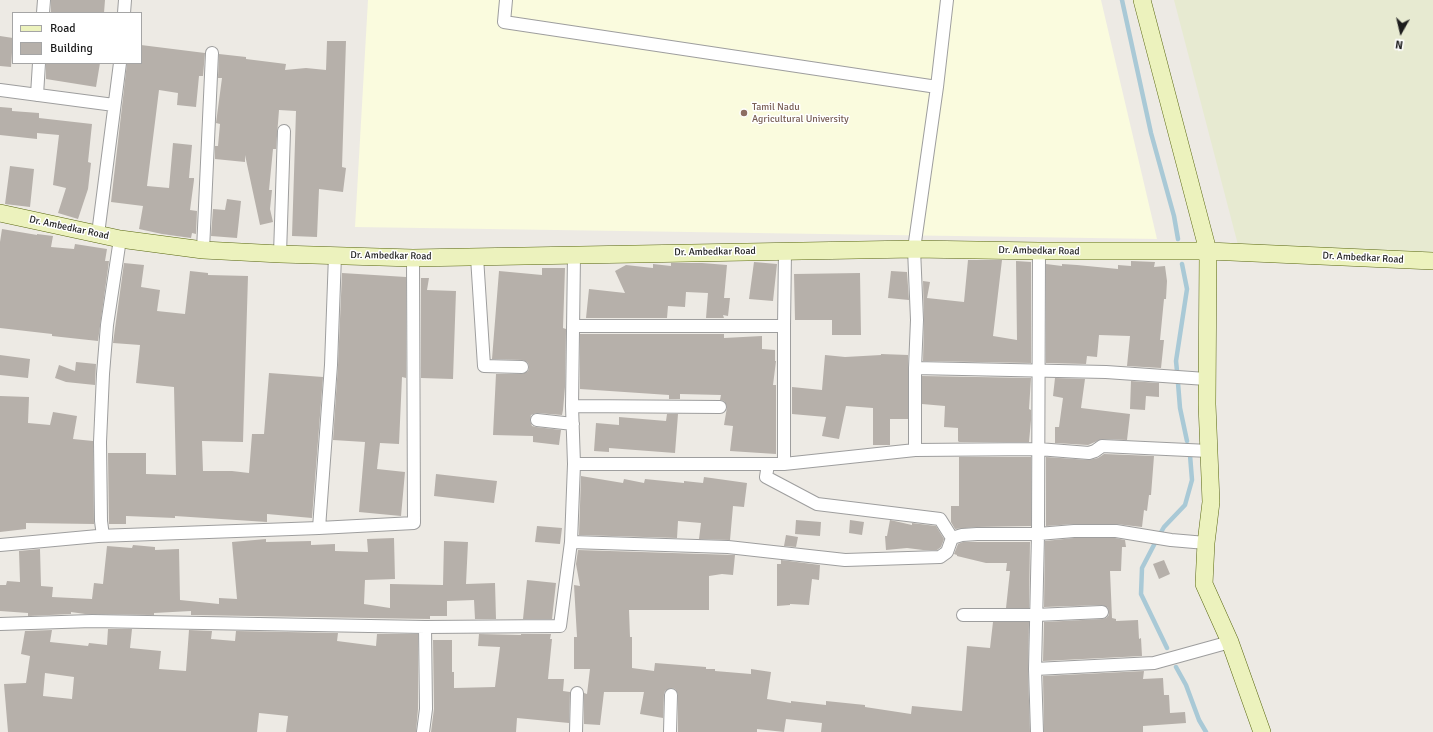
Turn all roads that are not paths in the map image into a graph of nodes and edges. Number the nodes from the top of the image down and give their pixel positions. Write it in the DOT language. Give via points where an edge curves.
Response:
graph roads {
  1 [pos="44,0"];
  2 [pos="125,0"];
  3 [pos="506,0"];
  4 [pos="946,0"];
  5 [pos="1142,0"];
  6 [pos="43,12"];
  7 [pos="124,12"];
  8 [pos="212,53"];
  9 [pos="39,64"];
  10 [pos="120,64"];
  11 [pos="937,87"];
  12 [pos="0,90"];
  13 [pos="37,95"];
  14 [pos="114,106"];
  15 [pos="284,131"];
  16 [pos="0,214"];
  17 [pos="98,234"];
  18 [pos="120,239"];
  19 [pos="914,249"];
  20 [pos="203,250"];
  21 [pos="785,251"];
  22 [pos="1039,251"];
  23 [pos="1208,251"];
  24 [pos="280,254"];
  25 [pos="335,255"];
  26 [pos="574,255"];
  27 [pos="477,257"];
  28 [pos="413,258"];
  29 [pos="1433,261"];
  30 [pos="573,326"];
  31 [pos="784,326"];
  32 [pos="522,367"];
  33 [pos="915,368"];
  34 [pos="1039,371"];
  35 [pos="1206,379"];
  36 [pos="572,406"];
  37 [pos="720,407"];
  38 [pos="537,420"];
  39 [pos="573,424"];
  40 [pos="1038,449"];
  41 [pos="916,450"];
  42 [pos="1209,451"];
  43 [pos="574,464"];
  44 [pos="768,464"];
  45 [pos="784,464"];
  46 [pos="319,528"];
  47 [pos="1038,534"];
  48 [pos="103,536"];
  49 [pos="952,538"];
  50 [pos="571,542"];
  51 [pos="1206,543"];
  52 [pos="0,545"];
  53 [pos="1102,612"];
  54 [pos="963,615"];
  55 [pos="1036,615"];
  56 [pos="0,624"];
  57 [pos="425,627"];
  58 [pos="1230,642"];
  59 [pos="1035,669"];
  60 [pos="577,693"];
  61 [pos="671,695"];
  62 [pos="423,732"];
  63 [pos="576,732"];
  64 [pos="670,732"];
  65 [pos="1037,732"];
  66 [pos="1262,732"];
  1 -- 6 [label="street"];
  2 -- 7 [label="street"];
  3 -- 11 [label="street" via="504,22"];
  4 -- 11 [label="street"];
  5 -- 23 [label="street"];
  8 -- 20 [label="street"];
  9 -- 13 [label="street"];
  10 -- 14 [label="street"];
  11 -- 19 [label="street"];
  12 -- 13 [label="street"];
  13 -- 14 [label="street"];
  14 -- 17 [label="street"];
  15 -- 24 [label="street"];
  16 -- 17 [label="street, Dr. Ambedkar Road"];
  17 -- 18 [label="street, Dr. Ambedkar Road"];
  18 -- 20 [label="street, Dr. Ambedkar Road"];
  18 -- 48 [label="street" via="107,325 103,374 100,442"];
  19 -- 21 [label="street, Dr. Ambedkar Road"];
  19 -- 22 [label="street, Dr. Ambedkar Road"];
  19 -- 33 [label="street"];
  20 -- 24 [label="street, Dr. Ambedkar Road"];
  21 -- 26 [label="street, Dr. Ambedkar Road"];
  21 -- 31 [label="street"];
  22 -- 23 [label="street, Dr. Ambedkar Road"];
  22 -- 34 [label="street"];
  23 -- 29 [label="street, Dr. Ambedkar Road"];
  23 -- 35 [label="street"];
  24 -- 25 [label="street, Dr. Ambedkar Road"];
  25 -- 28 [label="street, Dr. Ambedkar Road"];
  25 -- 46 [label="street" via="331,365"];
  26 -- 27 [label="street, Dr. Ambedkar Road"];
  26 -- 30 [label="street"];
  27 -- 28 [label="street, Dr. Ambedkar Road"];
  27 -- 32 [label="street" via="484,366"];
  28 -- 46 [label="street" via="414,523"];
  30 -- 31 [label="street"];
  30 -- 36 [label="street"];
  31 -- 45 [label="street"];
  33 -- 34 [label="street"];
  33 -- 41 [label="street"];
  34 -- 35 [label="street" via="1106,372"];
  34 -- 40 [label="street"];
  35 -- 42 [label="street"];
  36 -- 37 [label="street"];
  36 -- 39 [label="street"];
  38 -- 39 [label="street"];
  39 -- 43 [label="street"];
  40 -- 41 [label="street"];
  40 -- 42 [label="street" via="1089,453 1102,446"];
  40 -- 47 [label="street"];
  41 -- 45 [label="street"];
  42 -- 51 [label="street" via="1211,502"];
  43 -- 44 [label="street"];
  43 -- 50 [label="street"];
  44 -- 45 [label="street"];
  44 -- 49 [label="street" via="766,477 817,504 940,519"];
  46 -- 48 [label="street"];
  47 -- 49 [label="street" via="977,534"];
  47 -- 51 [label="street" via="1116,531"];
  47 -- 55 [label="street"];
  48 -- 52 [label="street"];
  49 -- 50 [label="street" via="947,552 940,557 845,560 728,547"];
  50 -- 57 [label="street" via="560,626"];
  51 -- 58 [label="street" via="1204,584"];
  53 -- 55 [label="street"];
  54 -- 55 [label="street"];
  55 -- 59 [label="street"];
  56 -- 57 [label="street" via="92,621"];
  57 -- 62 [label="street" via="426,709"];
  58 -- 59 [label="street" via="1154,663"];
  58 -- 66 [label="street"];
  59 -- 65 [label="street"];
  60 -- 63 [label="street"];
  61 -- 64 [label="street"];
}
